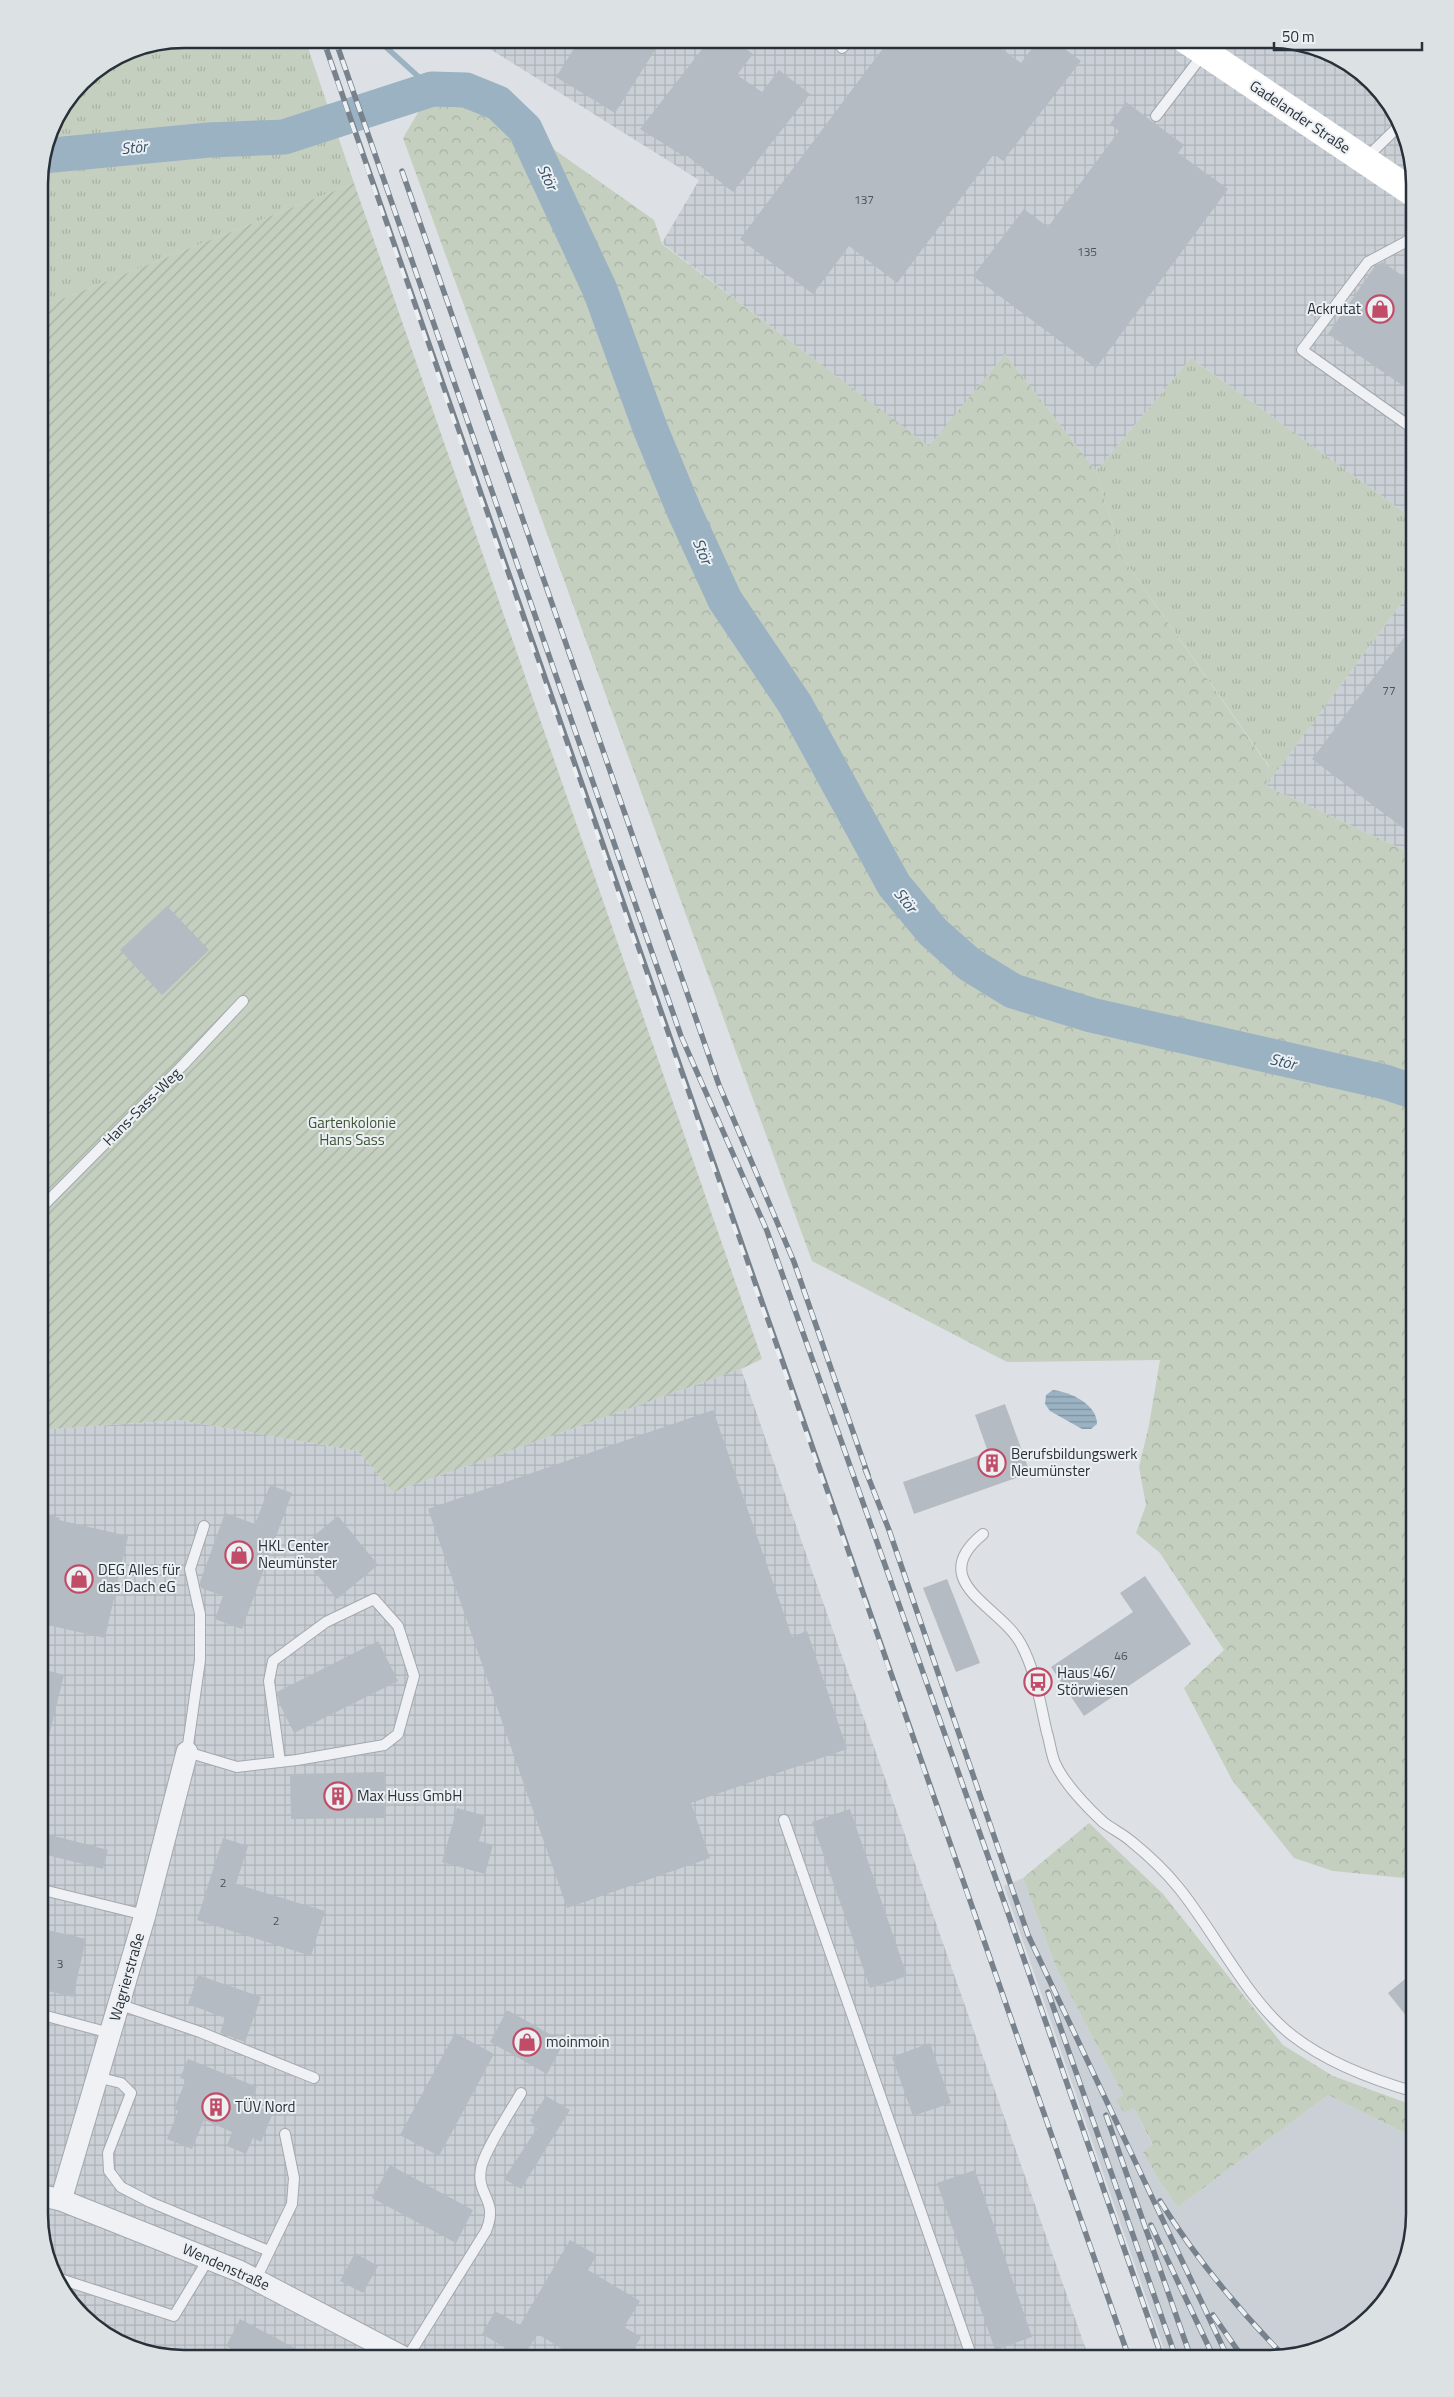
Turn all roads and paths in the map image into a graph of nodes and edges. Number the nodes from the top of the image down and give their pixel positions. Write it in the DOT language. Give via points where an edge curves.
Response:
graph roads {
  1 [pos="1194,48"];
  2 [pos="1198,48"];
  3 [pos="1156,116"];
  4 [pos="1395,130"];
  5 [pos="1364,160"];
  6 [pos="1406,188"];
  7 [pos="1406,241"];
  8 [pos="1406,424"];
  9 [pos="243,1001"];
  10 [pos="48,1201"];
  11 [pos="204,1526"];
  12 [pos="983,1534"];
  13 [pos="188,1752"];
  14 [pos="280,1762"];
  15 [pos="784,1820"];
  16 [pos="48,1891"];
  17 [pos="145,1915"];
  18 [pos="118,2004"];
  19 [pos="48,2016"];
  20 [pos="110,2033"];
  21 [pos="96,2077"];
  22 [pos="314,2078"];
  23 [pos="1406,2089"];
  24 [pos="521,2094"];
  25 [pos="285,2134"];
  26 [pos="48,2197"];
  27 [pos="62,2200"];
  28 [pos="269,2251"];
  29 [pos="210,2258"];
  30 [pos="256,2279"];
  31 [pos="66,2282"];
  32 [pos="389,2349"];
  33 [pos="412,2349"];
  34 [pos="969,2350"];
  1 -- 3 [label="lane"];
  2 -- 5 [label="street, Gadelander Straße"];
  4 -- 5 [label="lane"];
  5 -- 6 [label="street, Gadelander Straße"];
  7 -- 8 [label="lane" via="1368,262 1302,350"];
  9 -- 10 [label="lane, Hans-Sass-Weg"];
  11 -- 13 [label="lane" via="190,1569 200,1614 200,1660"];
  12 -- 23 [label="lane" via="970,1545 963,1559 962,1575 968,1591 1016,1634 1035,1679 1055,1762 1077,1795 1178,1887 1266,2010 1293,2036 1339,2063"];
  13 -- 14 [label="lane" via="236,1767"];
  13 -- 17 [label="street, Wagrierstraße"];
  14 -- 14 [label="lane" via="384,1745 398,1734 414,1676 398,1626 374,1598 326,1622 273,1661 269,1681"];
  15 -- 34 [label="lane"];
  16 -- 17 [label="lane"];
  17 -- 18 [label="street, Wagrierstraße"];
  18 -- 20 [label="street, Wagrierstraße"];
  18 -- 22 [label="lane" via="200,2032"];
  19 -- 20 [label="lane"];
  20 -- 21 [label="street, Wagrierstraße"];
  21 -- 27 [label="street, Wagrierstraße"];
  21 -- 28 [label="lane" via="121,2083 131,2093 108,2153 109,2171 121,2187"];
  24 -- 33 [label="lane" via="481,2168 481,2183 490,2205 491,2218 486,2231"];
  25 -- 28 [label="lane" via="294,2178 292,2204"];
  26 -- 27 [label="street, Wendenstraße"];
  27 -- 29 [label="street, Wendenstraße"];
  28 -- 30 [label="lane"];
  29 -- 30 [label="street, Wendenstraße"];
  29 -- 31 [label="lane" via="174,2316"];
  30 -- 32 [label="street, Wendenstraße"];
}
